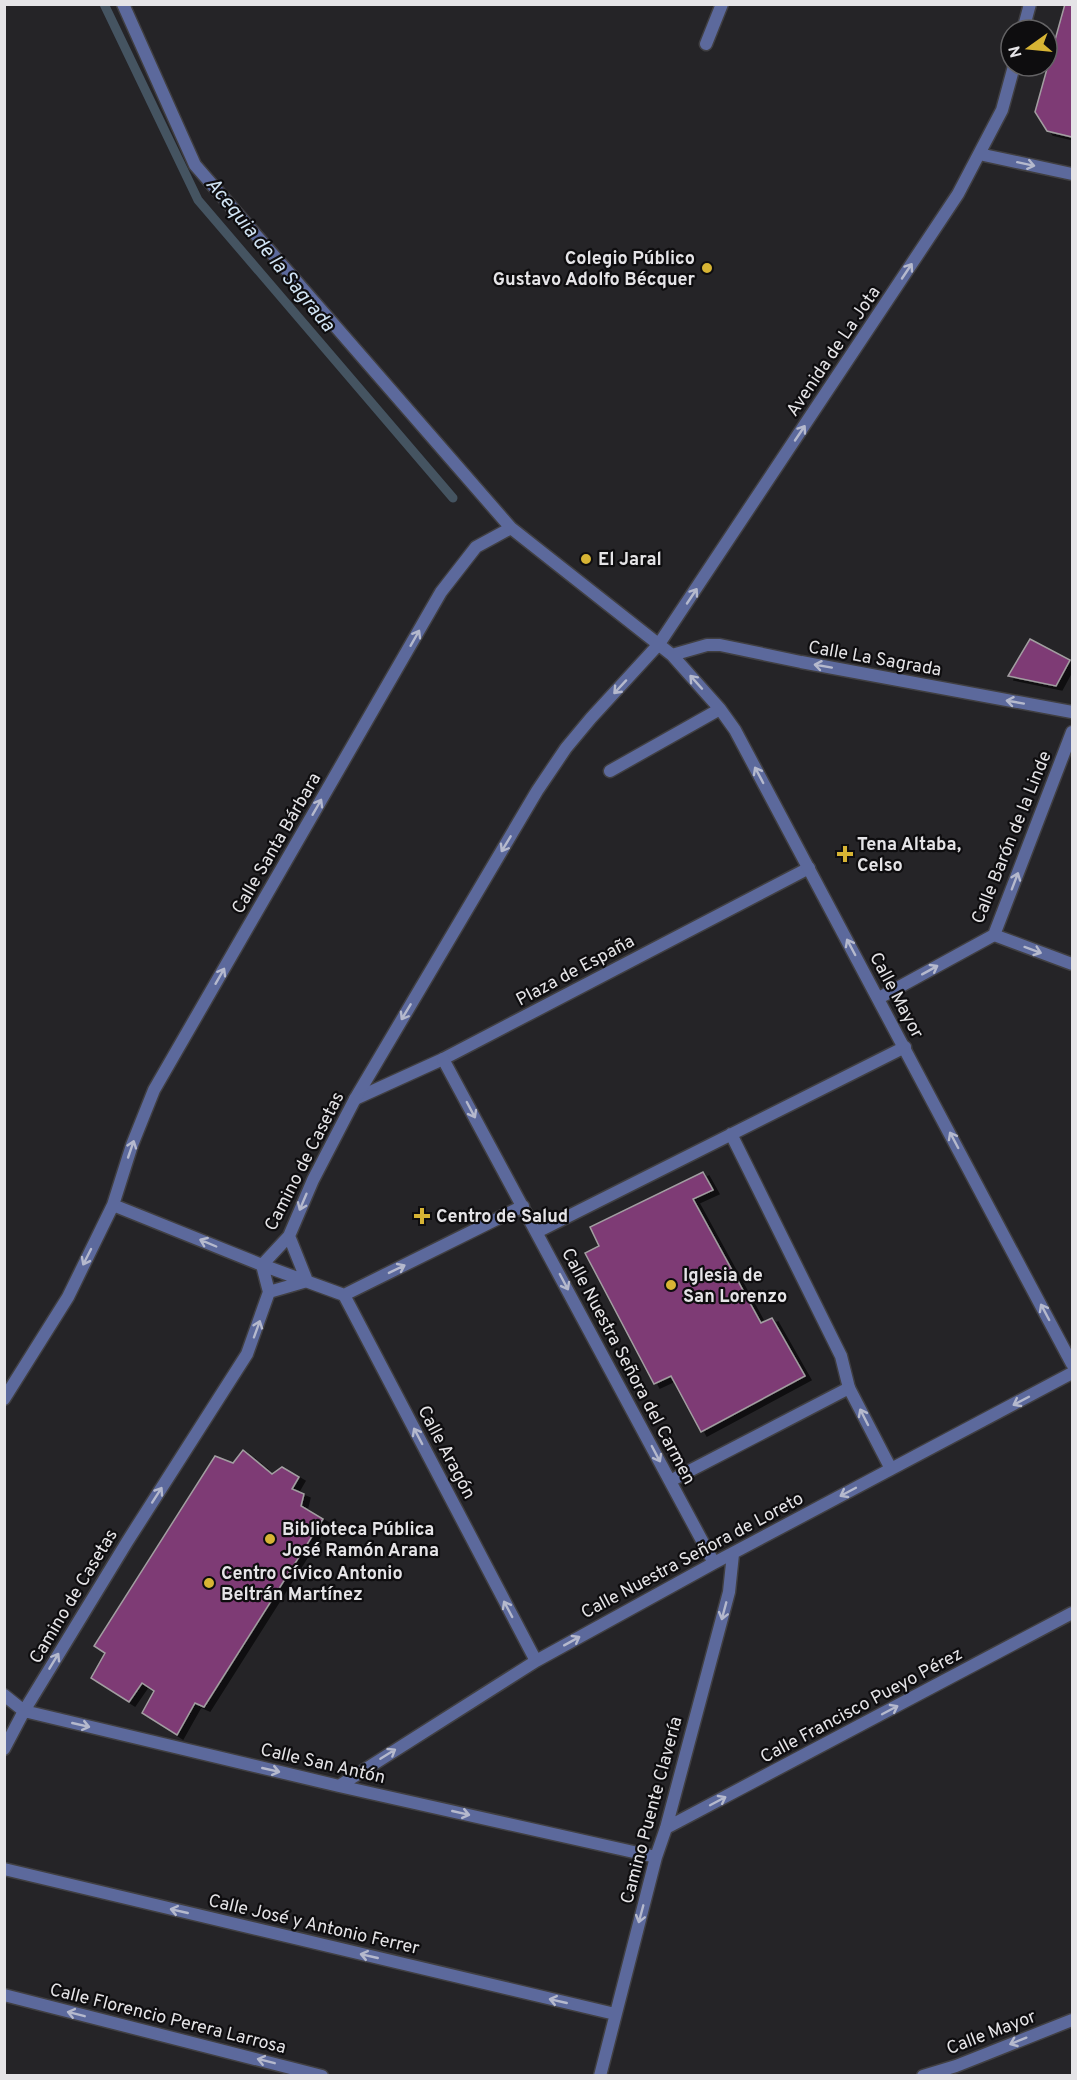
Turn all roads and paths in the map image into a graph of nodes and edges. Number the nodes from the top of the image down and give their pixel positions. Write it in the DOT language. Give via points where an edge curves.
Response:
graph roads {
  1 [pos="123,4"];
  2 [pos="722,4"];
  3 [pos="706,44"];
  4 [pos="1011,78"];
  5 [pos="979,154"];
  6 [pos="1072,174"];
  7 [pos="511,528"];
  8 [pos="660,644"];
  9 [pos="672,655"];
  10 [pos="720,709"];
  11 [pos="1072,712"];
  12 [pos="1072,732"];
  13 [pos="610,771"];
  14 [pos="809,868"];
  15 [pos="994,936"];
  16 [pos="1072,964"];
  17 [pos="879,998"];
  18 [pos="905,1047"];
  19 [pos="443,1059"];
  20 [pos="355,1099"];
  21 [pos="731,1134"];
  22 [pos="113,1205"];
  23 [pos="523,1206"];
  24 [pos="537,1232"];
  25 [pos="289,1236"];
  26 [pos="262,1265"];
  27 [pos="307,1281"];
  28 [pos="269,1292"];
  29 [pos="344,1295"];
  30 [pos="1072,1364"];
  31 [pos="1072,1373"];
  32 [pos="849,1388"];
  33 [pos="4,1399"];
  34 [pos="891,1469"];
  35 [pos="670,1481"];
  36 [pos="733,1554"];
  37 [pos="714,1563"];
  38 [pos="1072,1613"];
  39 [pos="536,1661"];
  40 [pos="4,1695"];
  41 [pos="24,1711"];
  42 [pos="4,1749"];
  43 [pos="339,1786"];
  44 [pos="666,1828"];
  45 [pos="656,1857"];
  46 [pos="4,1869"];
  47 [pos="4,1995"];
  48 [pos="615,2014"];
  49 [pos="1072,2020"];
  50 [pos="322,2076"];
  51 [pos="600,2076"];
  52 [pos="923,2076"];
  1 -- 7 [label="street, Calle Mayor" via="195,165"];
  2 -- 3 [label="street"];
  4 -- 5 [label="street, Avenida de La Jota" via="1002,110"];
  5 -- 6 [label="street, one-way"];
  8 -- 5 [label="street, Avenida de La Jota, one-way" via="958,194"];
  7 -- 8 [label="street, Calle Mayor"];
  22 -- 7 [label="street, Calle Santa Bárbara, one-way" via="154,1090 441,592 476,547"];
  8 -- 9 [label="street, Calle Mayor"];
  8 -- 20 [label="street, Camino de Casetas, one-way" via="591,718 537,790"];
  10 -- 9 [label="street, Calle Mayor, one-way"];
  11 -- 9 [label="street, Calle La Sagrada, one-way" via="720,645"];
  10 -- 13 [label="street"];
  14 -- 10 [label="street, Calle Mayor, one-way"];
  15 -- 12 [label="street, Calle Barón de la Linde, one-way"];
  17 -- 14 [label="street, Calle Mayor, one-way"];
  14 -- 19 [label="street, Plaza de España"];
  15 -- 16 [label="street, one-way"];
  17 -- 15 [label="street, Calle Barón de la Linde, one-way"];
  17 -- 18 [label="street, Calle Mayor"];
  18 -- 21 [label="street"];
  30 -- 18 [label="street, Calle Mayor, one-way"];
  19 -- 20 [label="street, Plaza de España"];
  19 -- 23 [label="street, Calle Nuestra Señora del Carmen, one-way"];
  20 -- 25 [label="street, Camino de Casetas, one-way"];
  21 -- 24 [label="street"];
  21 -- 32 [label="street" via="841,1356"];
  26 -- 22 [label="street, one-way"];
  22 -- 33 [label="street, Calle Santa Bárbara, one-way" via="68,1297"];
  23 -- 24 [label="street, Calle Nuestra Señora del Carmen"];
  29 -- 23 [label="street, one-way"];
  24 -- 35 [label="street, Calle Nuestra Señora del Carmen, one-way"];
  25 -- 26 [label="street, Camino de Casetas"];
  25 -- 27 [label="street"];
  26 -- 27 [label="street"];
  26 -- 28 [label="street"];
  27 -- 28 [label="street"];
  27 -- 29 [label="street"];
  41 -- 28 [label="street, Camino de Casetas, one-way" via="126,1542 247,1354"];
  39 -- 29 [label="street, Calle Aragón, one-way"];
  31 -- 34 [label="street, Calle Nuestra Señora de Loreto, one-way"];
  34 -- 32 [label="street, one-way"];
  32 -- 35 [label="street"];
  34 -- 36 [label="street, Calle Nuestra Señora de Loreto, one-way"];
  35 -- 37 [label="street, Calle Nuestra Señora del Carmen"];
  36 -- 37 [label="street, Calle Nuestra Señora de Loreto"];
  36 -- 44 [label="street, Camino Puente Clavería, one-way" via="729,1592"];
  39 -- 37 [label="street, Calle Nuestra Señora de Loreto, one-way"];
  44 -- 38 [label="street, Calle Francisco Pueyo Pérez, one-way"];
  43 -- 39 [label="street, Calle Nuestra Señora de Loreto, one-way"];
  40 -- 41 [label="street"];
  41 -- 42 [label="street"];
  41 -- 43 [label="street, Calle San Antón, one-way"];
  43 -- 45 [label="street, Calle San Antón, one-way"];
  44 -- 45 [label="street, Camino Puente Clavería"];
  45 -- 48 [label="street, Camino Puente Clavería, one-way"];
  48 -- 46 [label="street, Calle José y Antonio Ferrer, one-way"];
  50 -- 47 [label="street, Calle Florencio Perera Larrosa, one-way"];
  48 -- 51 [label="street, Camino Puente Clavería"];
  49 -- 52 [label="street, Calle Mayor, one-way"];
}
